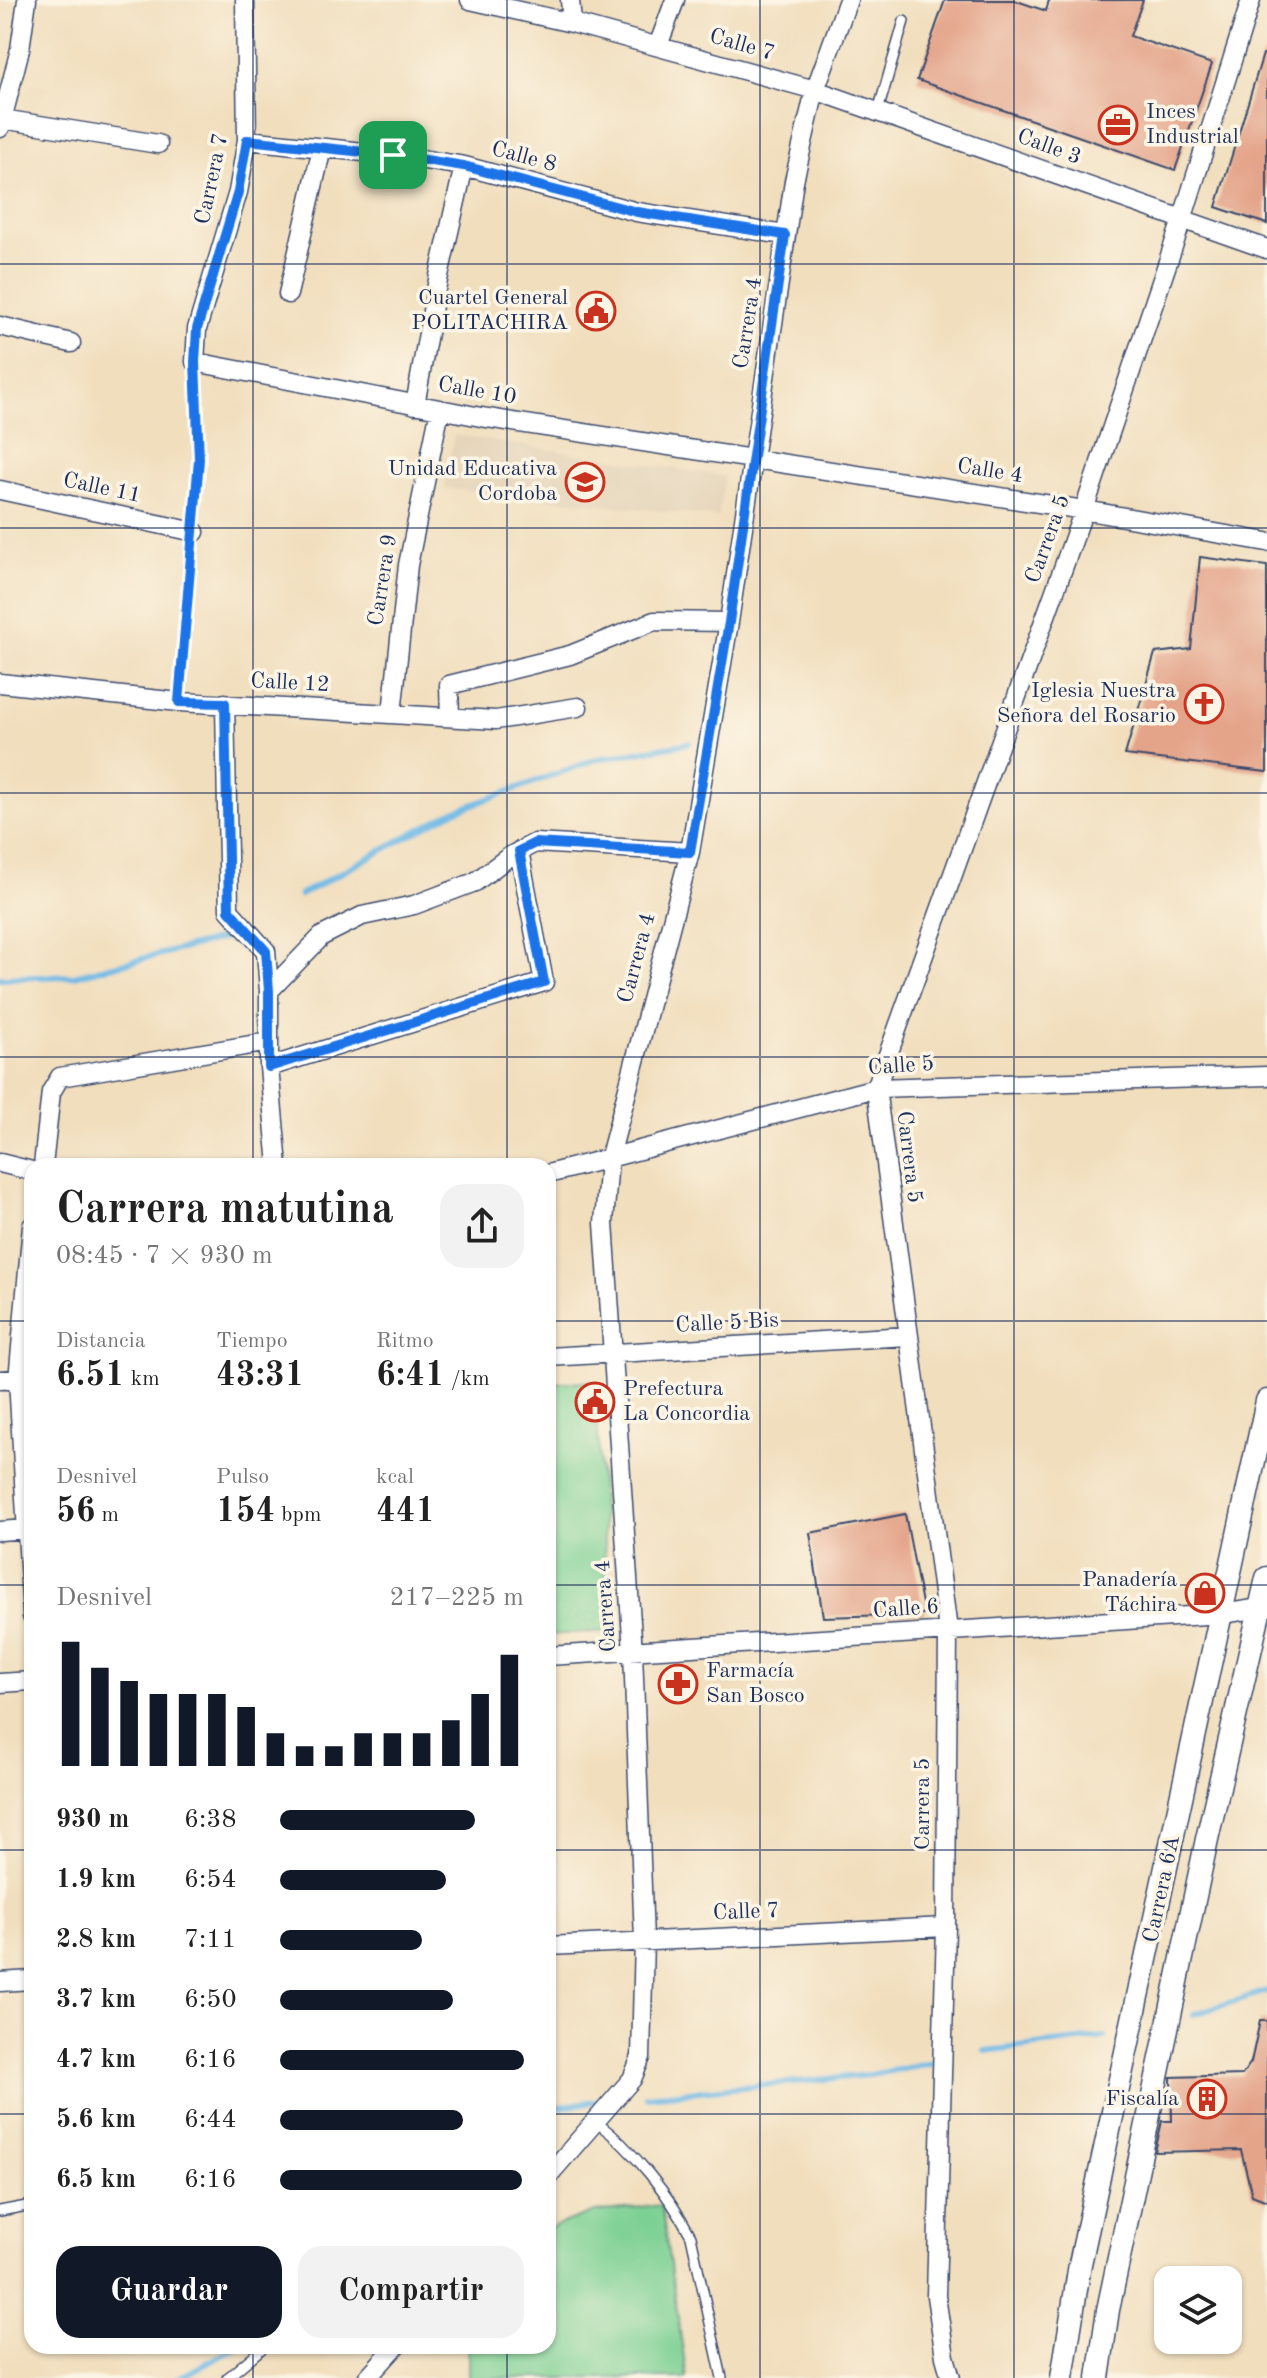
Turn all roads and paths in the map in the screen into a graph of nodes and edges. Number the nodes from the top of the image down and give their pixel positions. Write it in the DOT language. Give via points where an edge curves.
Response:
graph roads {
  1 [pos="27,0"];
  2 [pos="245,0"];
  3 [pos="470,0"];
  4 [pos="570,0"];
  5 [pos="675,0"];
  6 [pos="848,0"];
  7 [pos="1251,0"];
  8 [pos="904,21"];
  9 [pos="572,23"];
  10 [pos="658,46"];
  11 [pos="815,90"];
  12 [pos="878,111"];
  13 [pos="1,124"];
  14 [pos="247,140"];
  15 [pos="158,144"];
  16 [pos="322,148"];
  17 [pos="464,166"];
  18 [pos="1182,220"];
  19 [pos="785,235"];
  20 [pos="1267,249"];
  21 [pos="288,294"];
  22 [pos="0,326"];
  23 [pos="71,343"];
  24 [pos="195,362"];
  25 [pos="415,405"];
  26 [pos="440,409"];
  27 [pos="752,459"];
  28 [pos="0,490"];
  29 [pos="1084,510"];
  30 [pos="195,532"];
  31 [pos="1267,542"];
  32 [pos="729,622"];
  33 [pos="0,683"];
  34 [pos="179,702"];
  35 [pos="225,703"];
  36 [pos="578,707"];
  37 [pos="392,713"];
  38 [pos="450,717"];
  39 [pos="519,851"];
  40 [pos="690,852"];
  41 [pos="269,991"];
  42 [pos="269,1042"];
  43 [pos="269,1067"];
  44 [pos="1267,1076"];
  45 [pos="876,1088"];
  46 [pos="44,1158"];
  47 [pos="277,1158"];
  48 [pos="609,1160"];
  49 [pos="0,1163"];
  50 [pos="24,1169"];
  51 [pos="556,1172"];
  52 [pos="24,1308"];
  53 [pos="908,1336"];
  54 [pos="612,1353"];
  55 [pos="556,1356"];
  56 [pos="17,1379"];
  57 [pos="1267,1401"];
  58 [pos="24,1496"];
  59 [pos="24,1529"];
  60 [pos="0,1531"];
  61 [pos="1267,1578"];
  62 [pos="1264,1607"];
  63 [pos="1222,1614"];
  64 [pos="948,1630"];
  65 [pos="633,1652"];
  66 [pos="556,1656"];
  67 [pos="24,1682"];
  68 [pos="0,1683"];
  69 [pos="946,1927"];
  70 [pos="644,1940"];
  71 [pos="556,1946"];
  72 [pos="24,1980"];
  73 [pos="0,1982"];
  74 [pos="596,2122"];
  75 [pos="556,2167"];
  76 [pos="24,2206"];
  77 [pos="0,2211"];
  78 [pos="256,2354"];
  79 [pos="389,2354"];
  80 [pos="227,2378"];
  81 [pos="367,2378"];
  82 [pos="722,2378"];
  83 [pos="951,2378"];
  84 [pos="1062,2378"];
  85 [pos="1098,2378"];
  1 -- 13 [label="street"];
  2 -- 14 [label="street, Carrera 7"];
  3 -- 9 [label="street, Calle 7"];
  4 -- 9 [label="street"];
  5 -- 10 [label="street"];
  6 -- 11 [label="street, Carrera 4"];
  7 -- 18 [label="street, Carrera 5"];
  8 -- 12 [label="lane"];
  9 -- 10 [label="street, Calle 7"];
  10 -- 11 [label="street, Calle 7"];
  11 -- 12 [label="street, Calle 3"];
  11 -- 19 [label="street, Carrera 4"];
  12 -- 18 [label="street, Calle 3"];
  13 -- 15 [label="street"];
  14 -- 16 [label="street, Calle 8"];
  14 -- 24 [label="street, Carrera 7" via="238,192 197,329"];
  16 -- 17 [label="street, Calle 8"];
  16 -- 21 [label="street"];
  17 -- 19 [label="street, Calle 8" via="637,212"];
  17 -- 25 [label="street"];
  18 -- 20 [label="street, Calle 3"];
  18 -- 29 [label="street, Carrera 5"];
  19 -- 27 [label="street, Carrera 4"];
  22 -- 23 [label="street"];
  24 -- 25 [label="street, Calle 10"];
  24 -- 30 [label="lane"];
  25 -- 26 [label="street, Calle 10"];
  26 -- 27 [label="street, Calle 10"];
  26 -- 37 [label="street, Carrera 9" via="408,565"];
  27 -- 29 [label="street, Calle 4"];
  27 -- 32 [label="street, Carrera 4"];
  28 -- 30 [label="street, Calle 11"];
  29 -- 31 [label="street, Calle 4"];
  29 -- 45 [label="street, Carrera 5"];
  30 -- 34 [label="lane"];
  32 -- 38 [label="street" via="654,621 570,655 449,685"];
  32 -- 40 [label="street, Carrera 4"];
  33 -- 34 [label="street, Calle 12"];
  34 -- 35 [label="street, Calle 12"];
  35 -- 37 [label="street, Calle 12"];
  35 -- 41 [label="street" via="229,910 266,951"];
  36 -- 38 [label="street, Calle 12" via="496,720"];
  37 -- 38 [label="street, Calle 12"];
  39 -- 40 [label="street" via="535,843"];
  39 -- 41 [label="street" via="475,882 414,905 362,916 322,936"];
  39 -- 43 [label="street" via="544,982"];
  40 -- 48 [label="street, Carrera 4"];
  41 -- 42 [label="street"];
  42 -- 43 [label="street"];
  42 -- 46 [label="street" via="60,1077 51,1092"];
  43 -- 47 [label="street"];
  44 -- 45 [label="street, Calle 5"];
  45 -- 48 [label="street, Calle 5"];
  45 -- 53 [label="street, Carrera 5"];
  48 -- 51 [label="street, Calle 5"];
  48 -- 54 [label="street, Carrera 4" via="604,1223"];
  49 -- 50 [label="street"];
  52 -- 56 [label="street"];
  53 -- 54 [label="street, Calle 5 Bis"];
  53 -- 64 [label="street, Carrera 5"];
  54 -- 55 [label="street, Calle 5 Bis"];
  54 -- 65 [label="street, Carrera 4"];
  56 -- 58 [label="street"];
  57 -- 63 [label="street, Carrera 6A"];
  59 -- 60 [label="street"];
  61 -- 62 [label="street, Carrera 6A"];
  62 -- 63 [label="street, Calle 6"];
  62 -- 85 [label="street, Carrera 6A" via="1207,1839"];
  63 -- 64 [label="street, Calle 6"];
  63 -- 84 [label="street, Carrera 6A" via="1080,2264"];
  64 -- 65 [label="street, Calle 6"];
  64 -- 69 [label="street, Carrera 5"];
  65 -- 66 [label="street, Calle 6"];
  65 -- 70 [label="street, Carrera 4"];
  67 -- 68 [label="street"];
  69 -- 70 [label="street, Calle 7"];
  69 -- 83 [label="street, Carrera 5" via="936,2296"];
  70 -- 71 [label="street, Calle 7"];
  70 -- 74 [label="street, Carrera 4" via="641,2057 632,2079"];
  72 -- 73 [label="street"];
  74 -- 75 [label="street, Carrera 4"];
  74 -- 82 [label="lane" via="620,2140 691,2236"];
  76 -- 77 [label="lane"];
  78 -- 80 [label="lane"];
  79 -- 81 [label="street"];
}
